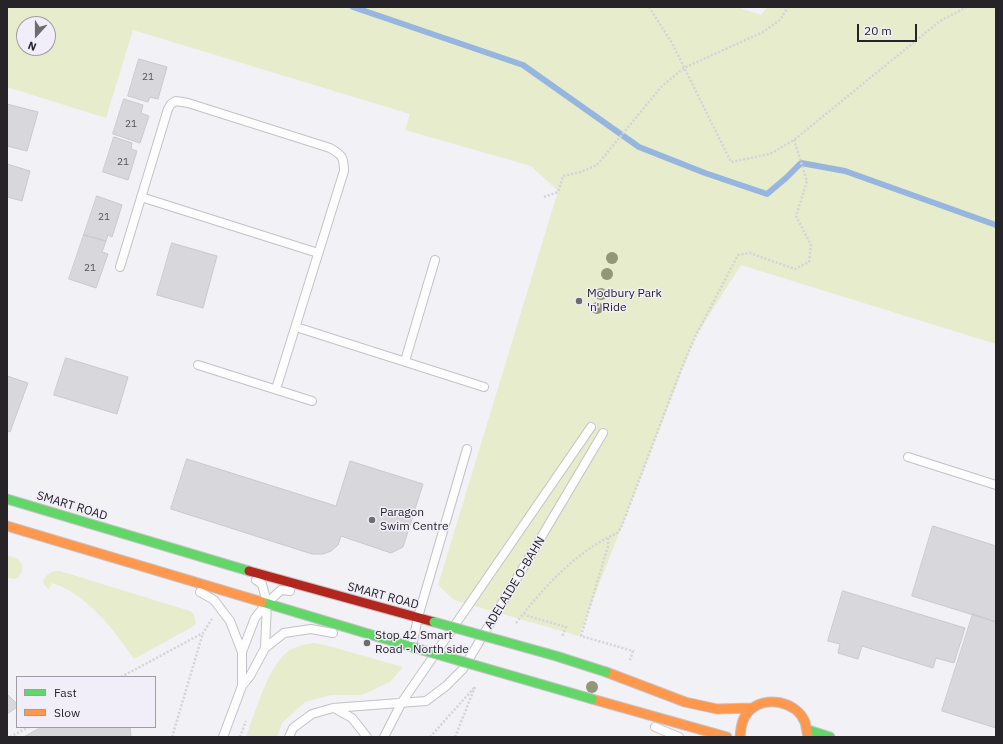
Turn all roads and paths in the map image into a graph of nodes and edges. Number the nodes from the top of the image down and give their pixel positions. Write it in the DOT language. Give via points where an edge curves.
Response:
graph roads {
  1 [pos="648,7"];
  2 [pos="788,7"];
  3 [pos="967,7"];
  4 [pos="684,68"];
  5 [pos="794,140"];
  6 [pos="142,197"];
  7 [pos="544,197"];
  8 [pos="318,253"];
  9 [pos="435,260"];
  10 [pos="120,267"];
  11 [pos="296,327"];
  12 [pos="405,361"];
  13 [pos="198,365"];
  14 [pos="484,387"];
  15 [pos="276,389"];
  16 [pos="312,401"];
  17 [pos="591,427"];
  18 [pos="603,433"];
  19 [pos="467,449"];
  20 [pos="908,458"];
  21 [pos="996,485"];
  22 [pos="7,499"];
  23 [pos="7,526"];
  24 [pos="608,537"];
  25 [pos="120,560"];
  26 [pos="241,569"];
  27 [pos="363,602"];
  28 [pos="267,603"];
  29 [pos="524,613"];
  30 [pos="215,615"];
  31 [pos="418,618"];
  32 [pos="512,628"];
  33 [pos="203,632"];
  34 [pos="561,641"];
  35 [pos="412,647"];
  36 [pos="265,648"];
  37 [pos="242,652"];
  38 [pos="630,660"];
  39 [pos="123,676"];
  40 [pos="453,679"];
  41 [pos="242,686"];
  42 [pos="476,686"];
  43 [pos="592,699"];
  44 [pos="402,702"];
  45 [pos="333,708"];
  46 [pos="753,708"];
  47 [pos="248,715"];
  48 [pos="27,728"];
  49 [pos="808,733"];
  50 [pos="10,737"];
  51 [pos="172,737"];
  52 [pos="223,737"];
  53 [pos="240,737"];
  54 [pos="289,737"];
  55 [pos="367,737"];
  56 [pos="384,737"];
  57 [pos="430,737"];
  58 [pos="455,737"];
  59 [pos="679,737"];
  60 [pos="728,737"];
  61 [pos="740,737"];
  62 [pos="830,737"];
  1 -- 4 [label="path" via="672,43"];
  2 -- 4 [label="path" via="780,20 763,32"];
  3 -- 5 [label="path" via="940,21"];
  4 -- 5 [label="path" via="731,162 770,154"];
  4 -- 7 [label="path" via="662,86 597,166 563,176 558,192"];
  5 -- 24 [label="path" via="807,181 796,216 811,245 809,262 795,269 750,253 738,255 692,343 621,528"];
  6 -- 8 [label="lane"];
  6 -- 8 [label="lane" via="168,110 176,101 330,148 340,154 344,162 344,171"];
  6 -- 10 [label="lane"];
  8 -- 11 [label="lane"];
  9 -- 12 [label="lane"];
  11 -- 12 [label="lane"];
  11 -- 15 [label="lane"];
  12 -- 14 [label="lane"];
  13 -- 15 [label="lane"];
  15 -- 16 [label="lane"];
  17 -- 44 [label="lane, ADELAIDE O-BAHN"];
  18 -- 40 [label="lane, ADELAIDE O-BAHN" via="463,669"];
  19 -- 31 [label="lane"];
  20 -- 21 [label="lane"];
  22 -- 26 [label="main road, SMART ROAD"];
  23 -- 25 [label="main road"];
  24 -- 29 [label="path" via="562,570"];
  24 -- 38 [label="path" via="608,546 581,636 633,651"];
  25 -- 28 [label="main road"];
  25 -- 37 [label="lane" via="191,586 214,600 230,621"];
  26 -- 27 [label="main road, SMART ROAD"];
  26 -- 28 [label="lane" via="262,584"];
  27 -- 28 [label="lane" via="316,593 281,590"];
  27 -- 31 [label="main road, SMART ROAD"];
  28 -- 35 [label="main road"];
  28 -- 36 [label="lane"];
  28 -- 37 [label="lane" via="255,618"];
  29 -- 32 [label="path"];
  29 -- 34 [label="path" via="566,627"];
  30 -- 33 [label="path"];
  31 -- 35 [label="lane"];
  31 -- 46 [label="main road, SMART ROAD, bridge" via="556,656 685,702 717,709"];
  33 -- 39 [label="path"];
  33 -- 51 [label="path"];
  35 -- 36 [label="lane" via="310,629 284,633"];
  35 -- 43 [label="main road, bridge"];
  36 -- 41 [label="lane"];
  37 -- 41 [label="lane"];
  40 -- 42 [label="path"];
  40 -- 44 [label="lane, ADELAIDE O-BAHN" via="426,701"];
  41 -- 52 [label="lane"];
  42 -- 57 [label="path"];
  42 -- 58 [label="path"];
  43 -- 59 [label="lane"];
  43 -- 60 [label="main road"];
  44 -- 45 [label="lane, ADELAIDE O-BAHN"];
  44 -- 56 [label="lane, ADELAIDE O-BAHN"];
  45 -- 54 [label="lane, ADELAIDE O-BAHN" via="312,714 293,728"];
  45 -- 55 [label="lane" via="352,718"];
  46 -- 49 [label="main road, SMART ROAD" via="771,701 782,702 800,714 805,720"];
  46 -- 61 [label="main road" via="742,723"];
  47 -- 53 [label="path"];
  48 -- 50 [label="path"];
  49 -- 62 [label="main road"];
}
